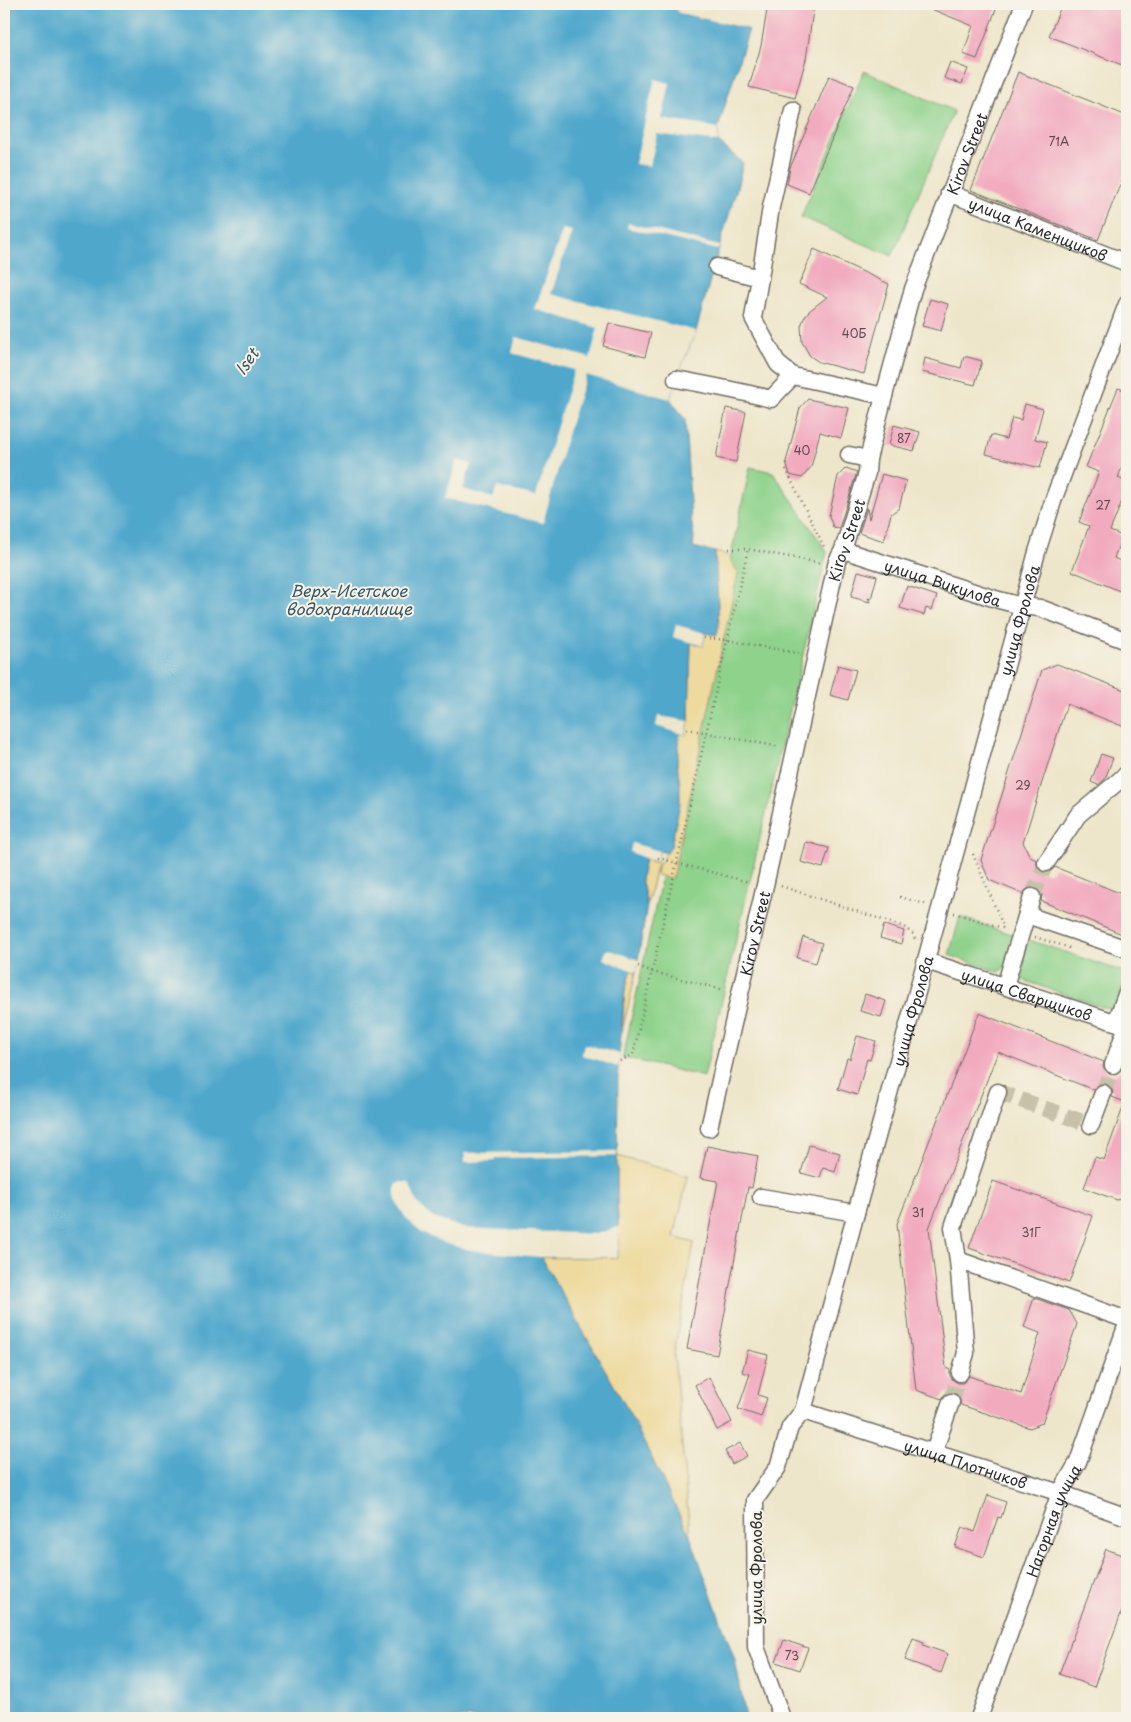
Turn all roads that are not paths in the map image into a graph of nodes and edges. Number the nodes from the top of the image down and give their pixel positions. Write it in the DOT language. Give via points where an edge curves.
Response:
graph roads {
  1 [pos="1024,4"];
  2 [pos="793,110"];
  3 [pos="950,193"];
  4 [pos="1127,263"];
  5 [pos="717,267"];
  6 [pos="760,278"];
  7 [pos="1127,304"];
  8 [pos="793,376"];
  9 [pos="676,379"];
  10 [pos="884,396"];
  11 [pos="849,455"];
  12 [pos="868,459"];
  13 [pos="843,550"];
  14 [pos="1022,606"];
  15 [pos="1127,642"];
  16 [pos="1127,774"];
  17 [pos="1046,863"];
  18 [pos="1032,898"];
  19 [pos="1027,916"];
  20 [pos="1127,949"];
  21 [pos="926,961"];
  22 [pos="1005,986"];
  23 [pos="1127,992"];
  24 [pos="1124,1025"];
  25 [pos="1113,1065"];
  26 [pos="998,1092"];
  27 [pos="1103,1093"];
  28 [pos="1091,1125"];
  29 [pos="709,1128"];
  30 [pos="761,1196"];
  31 [pos="856,1213"];
  32 [pos="958,1260"];
  33 [pos="1127,1322"];
  34 [pos="960,1373"];
  35 [pos="951,1402"];
  36 [pos="804,1410"];
  37 [pos="934,1452"];
  38 [pos="1060,1493"];
  39 [pos="1127,1517"];
  40 [pos="782,1718"];
  41 [pos="979,1718"];
  1 -- 3 [label="street, Kirov Street"];
  2 -- 6 [label="street" via="771,208"];
  3 -- 4 [label="street, улица Каменщиков"];
  3 -- 10 [label="street, Kirov Street" via="913,290"];
  5 -- 6 [label="street"];
  6 -- 8 [label="street" via="753,318 778,364"];
  7 -- 14 [label="street, улица Фролова" via="1054,498"];
  8 -- 9 [label="street" via="771,399"];
  8 -- 10 [label="street"];
  10 -- 12 [label="street, Kirov Street"];
  11 -- 12 [label="street"];
  12 -- 13 [label="street, Kirov Street" via="867,473"];
  13 -- 14 [label="street, улица Викулова"];
  13 -- 29 [label="street, Kirov Street" via="837,561 761,882"];
  14 -- 15 [label="street, улица Викулова" via="1040,608"];
  14 -- 21 [label="street, улица Фролова"];
  16 -- 17 [label="street" via="1078,815"];
  18 -- 19 [label="street"];
  19 -- 20 [label="street"];
  19 -- 22 [label="street"];
  21 -- 22 [label="street, улица Сварщиков"];
  21 -- 31 [label="street, улица Фролова"];
  22 -- 24 [label="street, улица Сварщиков"];
  23 -- 24 [label="street"];
  24 -- 25 [label="street"];
  26 -- 32 [label="street" via="953,1228"];
  27 -- 28 [label="street"];
  30 -- 31 [label="street"];
  31 -- 36 [label="street, улица Фролова"];
  32 -- 33 [label="street"];
  32 -- 34 [label="street" via="966,1353"];
  33 -- 38 [label="street, Нагорная улица" via="1078,1462"];
  35 -- 37 [label="street"];
  36 -- 37 [label="street, улица Плотников"];
  36 -- 40 [label="street, улица Фролова" via="790,1427 778,1467 755,1500 756,1647"];
  37 -- 38 [label="street, улица Плотников"];
  38 -- 39 [label="street, улица Плотников"];
  38 -- 41 [label="street, Нагорная улица"];
}
